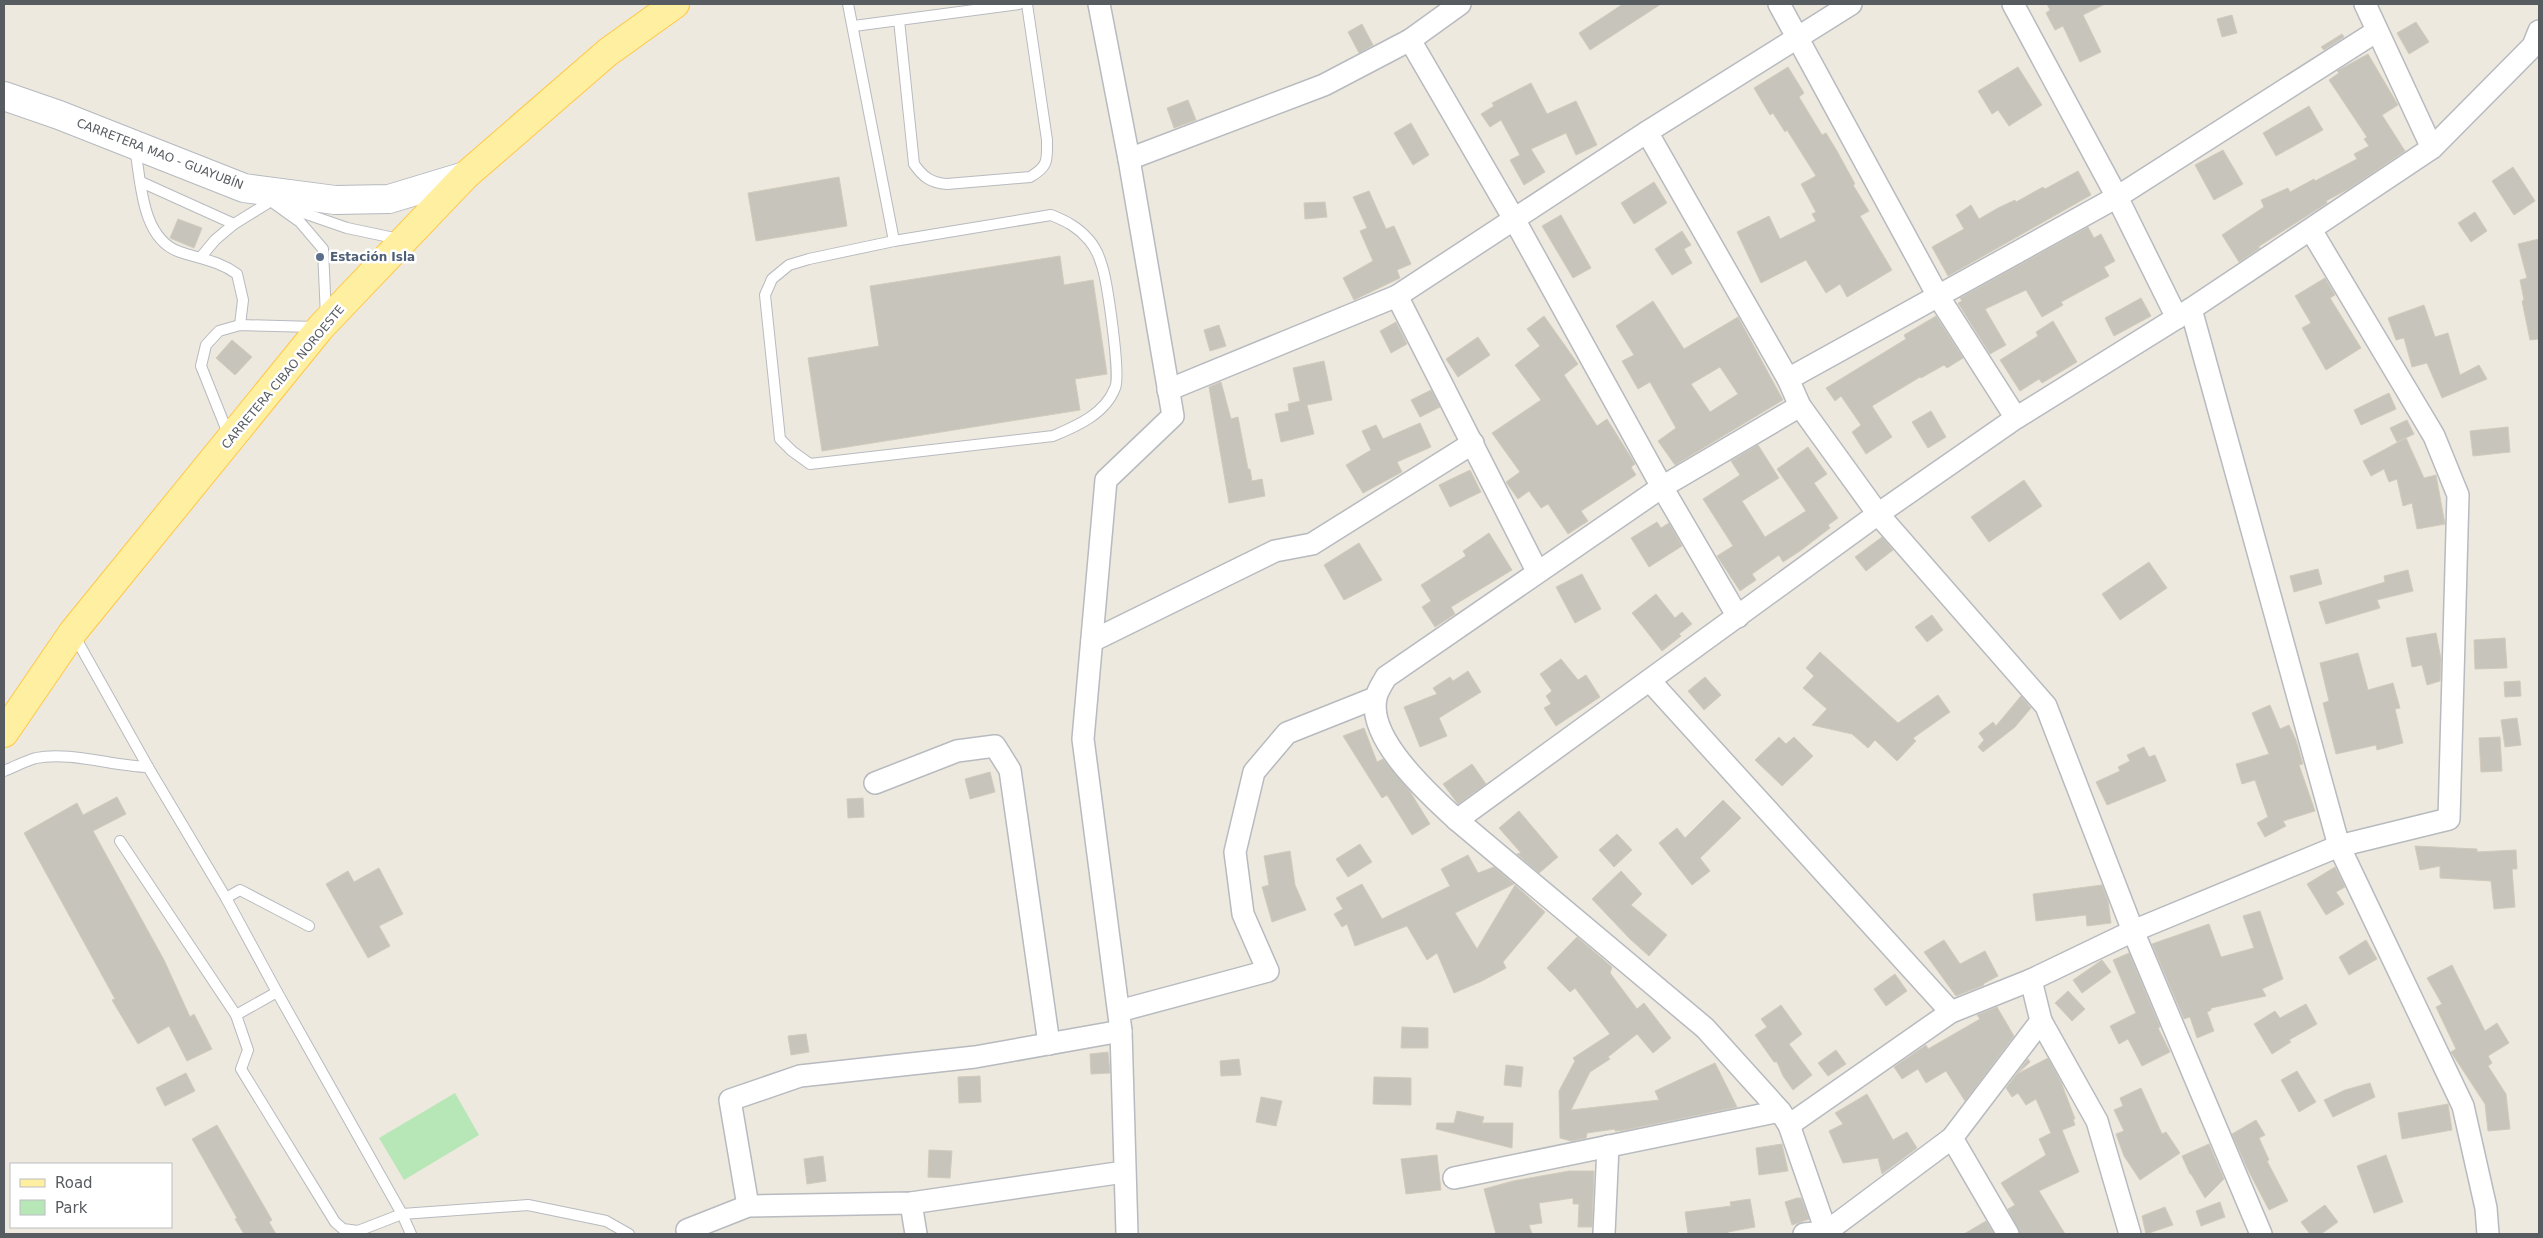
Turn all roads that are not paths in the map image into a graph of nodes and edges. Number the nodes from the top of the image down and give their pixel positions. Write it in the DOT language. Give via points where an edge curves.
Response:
graph roads {
  1 [pos="675,4"];
  2 [pos="848,4"];
  3 [pos="1019,4"];
  4 [pos="1026,4"];
  5 [pos="1098,4"];
  6 [pos="1460,4"];
  7 [pos="1779,4"];
  8 [pos="1851,4"];
  9 [pos="2013,4"];
  10 [pos="2365,4"];
  11 [pos="899,20"];
  12 [pos="854,26"];
  13 [pos="2377,31"];
  14 [pos="2539,31"];
  15 [pos="1797,37"];
  16 [pos="1410,40"];
  17 [pos="4,96"];
  18 [pos="1647,132"];
  19 [pos="135,144"];
  20 [pos="2432,148"];
  21 [pos="1129,159"];
  22 [pos="465,176"];
  23 [pos="141,182"];
  24 [pos="277,197"];
  25 [pos="2117,197"];
  26 [pos="1514,220"];
  27 [pos="234,224"];
  28 [pos="2311,230"];
  29 [pos="405,240"];
  30 [pos="894,241"];
  31 [pos="201,257"];
  32 [pos="1397,296"];
  33 [pos="1938,296"];
  34 [pos="2184,313"];
  35 [pos="240,325"];
  36 [pos="324,325"];
  37 [pos="1788,378"];
  38 [pos="1168,390"];
  39 [pos="1800,406"];
  40 [pos="2016,418"];
  41 [pos="230,439"];
  42 [pos="1472,443"];
  43 [pos="1662,487"];
  44 [pos="1878,514"];
  45 [pos="1537,571"];
  46 [pos="1738,617"];
  47 [pos="73,632"];
  48 [pos="1092,641"];
  49 [pos="1650,680"];
  50 [pos="1376,698"];
  51 [pos="4,733"];
  52 [pos="148,767"];
  53 [pos="4,771"];
  54 [pos="874,783"];
  55 [pos="1457,820"];
  56 [pos="120,841"];
  57 [pos="2339,846"];
  58 [pos="226,898"];
  59 [pos="309,926"];
  60 [pos="2133,931"];
  61 [pos="2032,980"];
  62 [pos="277,992"];
  63 [pos="1951,1012"];
  64 [pos="236,1016"];
  65 [pos="1120,1021"];
  66 [pos="2041,1021"];
  67 [pos="1049,1044"];
  68 [pos="1785,1118"];
  69 [pos="1952,1138"];
  70 [pos="1608,1146"];
  71 [pos="1124,1172"];
  72 [pos="1454,1178"];
  73 [pos="911,1203"];
  74 [pos="748,1206"];
  75 [pos="402,1214"];
  76 [pos="1826,1233"];
  77 [pos="411,1234"];
  78 [pos="629,1234"];
  79 [pos="688,1234"];
  80 [pos="916,1234"];
  81 [pos="1127,1234"];
  82 [pos="1604,1234"];
  83 [pos="1804,1234"];
  84 [pos="2008,1234"];
  85 [pos="2130,1234"];
  86 [pos="2261,1234"];
  87 [pos="2488,1234"];
  1 -- 22 [label="main road, CARRETERA CIBAO NOROESTE" via="608,52"];
  2 -- 12 [label="lane"];
  3 -- 11 [label="lane"];
  4 -- 11 [label="lane" via="1047,140 1047,160 1041,171 1030,177 948,184 934,183 922,175 914,164"];
  5 -- 21 [label="street"];
  6 -- 16 [label="street"];
  7 -- 15 [label="street"];
  8 -- 15 [label="street"];
  9 -- 25 [label="street"];
  10 -- 13 [label="street"];
  11 -- 12 [label="lane"];
  12 -- 30 [label="lane"];
  13 -- 20 [label="street"];
  13 -- 25 [label="street"];
  14 -- 20 [label="street" via="2533,46"];
  15 -- 18 [label="street"];
  15 -- 33 [label="street"];
  16 -- 21 [label="street" via="1324,85"];
  16 -- 26 [label="street"];
  17 -- 19 [label="main road, CARRETERA MAO - GUAYUBÍN"];
  18 -- 26 [label="street"];
  18 -- 37 [label="street"];
  19 -- 23 [label="lane"];
  19 -- 24 [label="main road, CARRETERA MAO - GUAYUBÍN" via="244,188"];
  20 -- 28 [label="street"];
  21 -- 38 [label="street"];
  22 -- 24 [label="main road, CARRETERA MAO - GUAYUBÍN" via="389,199"];
  22 -- 29 [label="main road, CARRETERA CIBAO NOROESTE"];
  23 -- 27 [label="lane"];
  23 -- 31 [label="lane" via="148,218 159,240 178,252"];
  24 -- 27 [label="lane"];
  24 -- 29 [label="lane" via="352,230"];
  24 -- 36 [label="lane" via="323,249"];
  25 -- 33 [label="street"];
  25 -- 34 [label="street"];
  26 -- 32 [label="street"];
  26 -- 43 [label="street"];
  27 -- 31 [label="lane"];
  28 -- 34 [label="street"];
  28 -- 57 [label="street" via="2434,436 2458,495 2448,819"];
  29 -- 36 [label="main road, CARRETERA CIBAO NOROESTE"];
  30 -- 30 [label="lane" via="790,265 772,279 765,296 780,439 792,452 810,464 1053,436 1100,410 1116,388 1118,368 1102,264 1089,240 1073,224 1051,215"];
  31 -- 35 [label="lane" via="224,264 237,274 243,300"];
  32 -- 38 [label="street"];
  32 -- 42 [label="street"];
  33 -- 37 [label="street"];
  33 -- 40 [label="street"];
  34 -- 40 [label="street"];
  34 -- 57 [label="street"];
  35 -- 36 [label="lane"];
  35 -- 41 [label="lane" via="219,331 206,346 201,366"];
  36 -- 41 [label="main road, CARRETERA CIBAO NOROESTE"];
  37 -- 39 [label="street"];
  38 -- 48 [label="street" via="1173,416 1106,480"];
  39 -- 43 [label="street"];
  39 -- 44 [label="street"];
  40 -- 44 [label="street"];
  41 -- 47 [label="main road, CARRETERA CIBAO NOROESTE"];
  42 -- 45 [label="street"];
  42 -- 48 [label="street" via="1312,544 1275,551"];
  43 -- 45 [label="street"];
  43 -- 46 [label="street"];
  44 -- 46 [label="street"];
  44 -- 60 [label="street" via="2046,706"];
  45 -- 50 [label="street" via="1386,677"];
  46 -- 49 [label="street"];
  47 -- 51 [label="main road, CARRETERA CIBAO NOROESTE"];
  47 -- 52 [label="lane"];
  48 -- 65 [label="street" via="1083,739"];
  49 -- 55 [label="street"];
  49 -- 63 [label="street"];
  50 -- 55 [label="street" via="1377,723 1395,756 1420,786"];
  50 -- 65 [label="street" via="1287,733 1254,772 1236,852 1244,914 1268,971"];
  52 -- 53 [label="lane" via="66,756 36,758"];
  52 -- 58 [label="lane"];
  54 -- 67 [label="street" via="957,751 995,746 1010,770"];
  55 -- 68 [label="street" via="1705,1028"];
  56 -- 64 [label="lane"];
  57 -- 60 [label="street"];
  57 -- 87 [label="street" via="2463,1106 2486,1208"];
  58 -- 59 [label="lane" via="240,890"];
  58 -- 62 [label="lane"];
  60 -- 61 [label="street"];
  60 -- 86 [label="street"];
  61 -- 63 [label="street"];
  61 -- 66 [label="street"];
  62 -- 64 [label="lane"];
  62 -- 75 [label="lane"];
  63 -- 68 [label="street"];
  64 -- 75 [label="lane" via="248,1050 241,1070 335,1222 344,1229 358,1231"];
  65 -- 67 [label="street"];
  65 -- 71 [label="street"];
  66 -- 69 [label="street"];
  66 -- 85 [label="street" via="2097,1121"];
  67 -- 74 [label="street" via="800,1076 730,1100"];
  68 -- 70 [label="street"];
  68 -- 76 [label="street"];
  69 -- 76 [label="street"];
  69 -- 84 [label="street"];
  70 -- 72 [label="street"];
  70 -- 82 [label="street"];
  71 -- 73 [label="street"];
  71 -- 81 [label="street"];
  73 -- 74 [label="street"];
  73 -- 80 [label="street"];
  74 -- 79 [label="street" via="687,1230"];
  75 -- 77 [label="lane"];
  75 -- 78 [label="lane" via="528,1206 606,1221"];
  76 -- 83 [label="street"];
}
